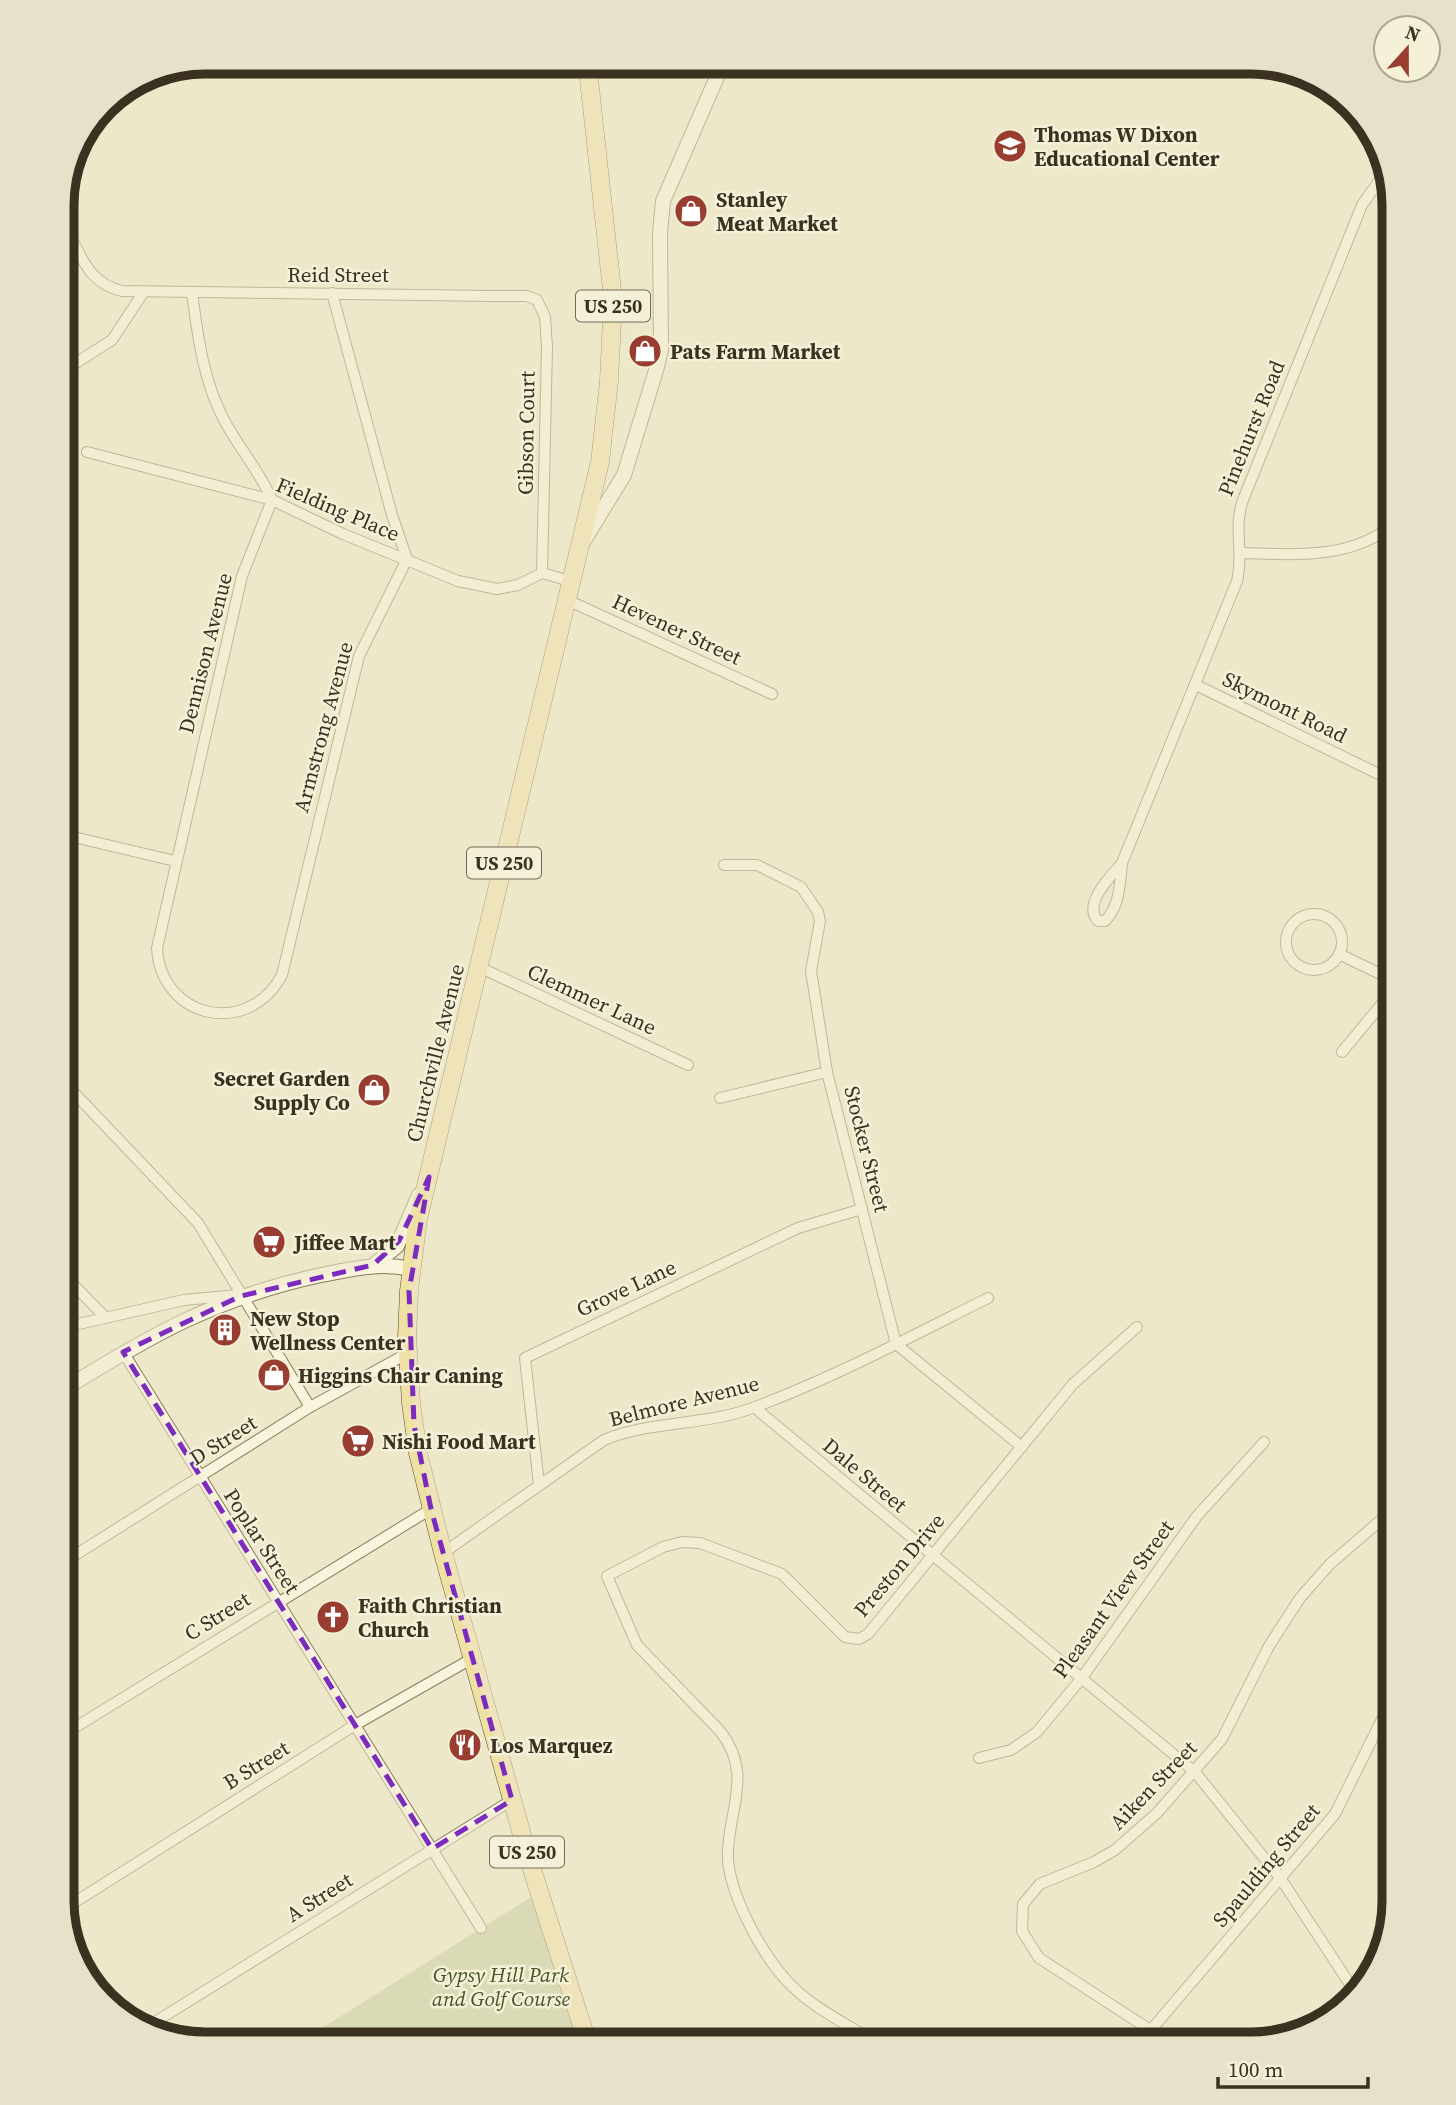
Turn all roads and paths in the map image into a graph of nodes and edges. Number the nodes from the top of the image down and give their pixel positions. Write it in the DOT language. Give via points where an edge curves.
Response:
graph roads {
  1 [pos="588,74"];
  2 [pos="717,74"];
  3 [pos="1380,180"];
  4 [pos="74,246"];
  5 [pos="143,293"];
  6 [pos="192,293"];
  7 [pos="332,293"];
  8 [pos="534,298"];
  9 [pos="74,364"];
  10 [pos="88,452"];
  11 [pos="600,462"];
  12 [pos="624,467"];
  13 [pos="272,500"];
  14 [pos="1382,532"];
  15 [pos="579,550"];
  16 [pos="1240,553"];
  17 [pos="407,559"];
  18 [pos="542,573"];
  19 [pos="570,580"];
  20 [pos="565,599"];
  21 [pos="1196,685"];
  22 [pos="772,694"];
  23 [pos="1382,776"];
  24 [pos="74,837"];
  25 [pos="175,861"];
  26 [pos="1122,863"];
  27 [pos="724,864"];
  28 [pos="1339,954"];
  29 [pos="480,967"];
  30 [pos="1382,975"];
  31 [pos="1382,1004"];
  32 [pos="211,1013"];
  33 [pos="1342,1052"];
  34 [pos="688,1065"];
  35 [pos="827,1072"];
  36 [pos="74,1093"];
  37 [pos="720,1098"];
  38 [pos="429,1177"];
  39 [pos="862,1209"];
  40 [pos="373,1265"];
  41 [pos="411,1269"];
  42 [pos="74,1285"];
  43 [pos="241,1296"];
  44 [pos="988,1298"];
  45 [pos="106,1318"];
  46 [pos="74,1325"];
  47 [pos="1137,1327"];
  48 [pos="896,1344"];
  49 [pos="123,1352"];
  50 [pos="408,1353"];
  51 [pos="74,1383"];
  52 [pos="310,1407"];
  53 [pos="755,1408"];
  54 [pos="1264,1442"];
  55 [pos="1023,1447"];
  56 [pos="199,1477"];
  57 [pos="538,1485"];
  58 [pos="431,1508"];
  59 [pos="1382,1519"];
  60 [pos="443,1553"];
  61 [pos="74,1556"];
  62 [pos="932,1556"];
  63 [pos="278,1601"];
  64 [pos="473,1658"];
  65 [pos="1081,1679"];
  66 [pos="1382,1720"];
  67 [pos="355,1725"];
  68 [pos="74,1728"];
  69 [pos="979,1758"];
  70 [pos="1195,1772"];
  71 [pos="512,1800"];
  72 [pos="432,1849"];
  73 [pos="1281,1879"];
  74 [pos="74,1903"];
  75 [pos="481,1928"];
  76 [pos="1351,1985"];
  77 [pos="155,2022"];
  78 [pos="1149,2029"];
  79 [pos="584,2031"];
  80 [pos="859,2032"];
  81 [pos="1147,2032"];
  82 [pos="1153,2032"];
  1 -- 11 [label="main road, Churchville Avenue / US 250" via="613,299 610,381"];
  2 -- 12 [label="street" via="663,201 661,349"];
  3 -- 16 [label="street, Pinehurst Road" via="1362,205 1242,500 1237,525"];
  4 -- 5 [label="street, Reid Street" via="98,281 117,290"];
  5 -- 6 [label="street, Reid Street"];
  5 -- 9 [label="street" via="112,340"];
  6 -- 7 [label="street, Reid Street"];
  6 -- 13 [label="street" via="200,351 214,398"];
  7 -- 8 [label="street, Reid Street"];
  7 -- 17 [label="street"];
  8 -- 18 [label="street, Gibson Court" via="545,317 547,347"];
  10 -- 13 [label="street, Fielding Place"];
  11 -- 12 [label="street"];
  11 -- 15 [label="main road, Churchville Avenue / US 250"];
  12 -- 15 [label="street" via="613,497"];
  13 -- 17 [label="street, Fielding Place"];
  13 -- 25 [label="street, Dennison Avenue" via="242,576"];
  14 -- 16 [label="street" via="1342,550"];
  15 -- 19 [label="main road, Churchville Avenue / US 250"];
  16 -- 21 [label="street, Pinehurst Road" via="1237,581"];
  17 -- 18 [label="street, Fielding Place" via="458,581 497,589"];
  17 -- 32 [label="street, Armstrong Avenue" via="359,656 282,975 253,1006 234,1013"];
  18 -- 19 [label="street"];
  19 -- 20 [label="main road, Churchville Avenue / US 250"];
  20 -- 22 [label="street, Hevener Street"];
  20 -- 29 [label="main road, Churchville Avenue / US 250"];
  21 -- 23 [label="street, Skymont Road"];
  21 -- 26 [label="street, Pinehurst Road"];
  24 -- 25 [label="street"];
  25 -- 32 [label="street, Dennison Avenue" via="158,961 166,982 179,997"];
  26 -- 26 [label="street, Pinehurst Road" via="1101,887 1094,907 1098,921 1105,921 1111,913 1119,893"];
  27 -- 35 [label="street, Stocker Street" via="757,864 801,887 816,906 820,921 811,971"];
  28 -- 28 [label="street" via="1341,933 1327,917 1307,915 1288,931 1287,950 1302,967 1325,967"];
  28 -- 30 [label="street"];
  29 -- 34 [label="street, Clemmer Lane"];
  29 -- 38 [label="main road, Churchville Avenue / US 250"];
  31 -- 33 [label="street"];
  35 -- 37 [label="street"];
  35 -- 39 [label="street, Stocker Street"];
  36 -- 43 [label="street" via="198,1223"];
  38 -- 40 [label="street" via="397,1246"];
  38 -- 41 [label="main road, Churchville Avenue / US 250"];
  39 -- 48 [label="street, Stocker Street"];
  39 -- 57 [label="street, Grove Lane" via="798,1228 524,1358"];
  40 -- 41 [label="street"];
  40 -- 43 [label="street"];
  41 -- 50 [label="main road, Churchville Avenue / US 250"];
  42 -- 45 [label="street"];
  43 -- 45 [label="street" via="198,1297"];
  43 -- 49 [label="street"];
  43 -- 52 [label="street"];
  44 -- 48 [label="street, Belmore Avenue"];
  45 -- 46 [label="street"];
  47 -- 55 [label="street, Preston Drive" via="1073,1384"];
  48 -- 53 [label="street, Belmore Avenue"];
  48 -- 55 [label="street"];
  49 -- 51 [label="street"];
  49 -- 56 [label="street, Poplar Street"];
  50 -- 52 [label="street, D Street"];
  50 -- 58 [label="main road, Churchville Avenue / US 250" via="414,1425"];
  52 -- 56 [label="street, D Street"];
  53 -- 57 [label="street, Belmore Avenue" via="621,1433"];
  53 -- 62 [label="street, Dale Street"];
  54 -- 65 [label="street, Pleasant View Street" via="1197,1516"];
  55 -- 62 [label="street, Preston Drive"];
  56 -- 61 [label="street, D Street"];
  56 -- 63 [label="street, Poplar Street"];
  57 -- 60 [label="street, Belmore Avenue"];
  58 -- 60 [label="main road, Churchville Avenue / US 250"];
  58 -- 63 [label="street, C Street"];
  59 -- 70 [label="street, Aiken Street" via="1330,1564 1300,1598 1265,1654 1228,1729"];
  60 -- 64 [label="main road, Churchville Avenue / US 250"];
  62 -- 65 [label="street, Dale Street"];
  62 -- 80 [label="street, Preston Drive" via="868,1634 853,1640 782,1574 700,1543 655,1549 607,1576 638,1645 730,1747 739,1780 728,1868 735,1896 749,1922 795,1990"];
  63 -- 67 [label="street, Poplar Street"];
  63 -- 68 [label="street, C Street"];
  64 -- 67 [label="street, B Street"];
  64 -- 71 [label="main road, Churchville Avenue / US 250"];
  65 -- 69 [label="street, Pleasant View Street" via="1027,1741 1005,1753"];
  65 -- 70 [label="street, Dale Street"];
  66 -- 73 [label="street, Spaulding Street" via="1341,1804"];
  67 -- 72 [label="street, Poplar Street"];
  67 -- 74 [label="street, B Street"];
  70 -- 73 [label="street, Dale Street"];
  70 -- 78 [label="street, Aiken Street" via="1125,1842 1094,1862 1039,1885 1026,1897 1021,1911 1024,1936 1039,1958"];
  71 -- 72 [label="street, A Street"];
  71 -- 79 [label="main road, Churchville Avenue / US 250"];
  72 -- 75 [label="street, Poplar Street"];
  72 -- 77 [label="street, A Street"];
  73 -- 76 [label="street, Dale Street"];
  73 -- 78 [label="street, Spaulding Street"];
  78 -- 81 [label="street, Spaulding Street"];
  78 -- 82 [label="street, Aiken Street"];
}
